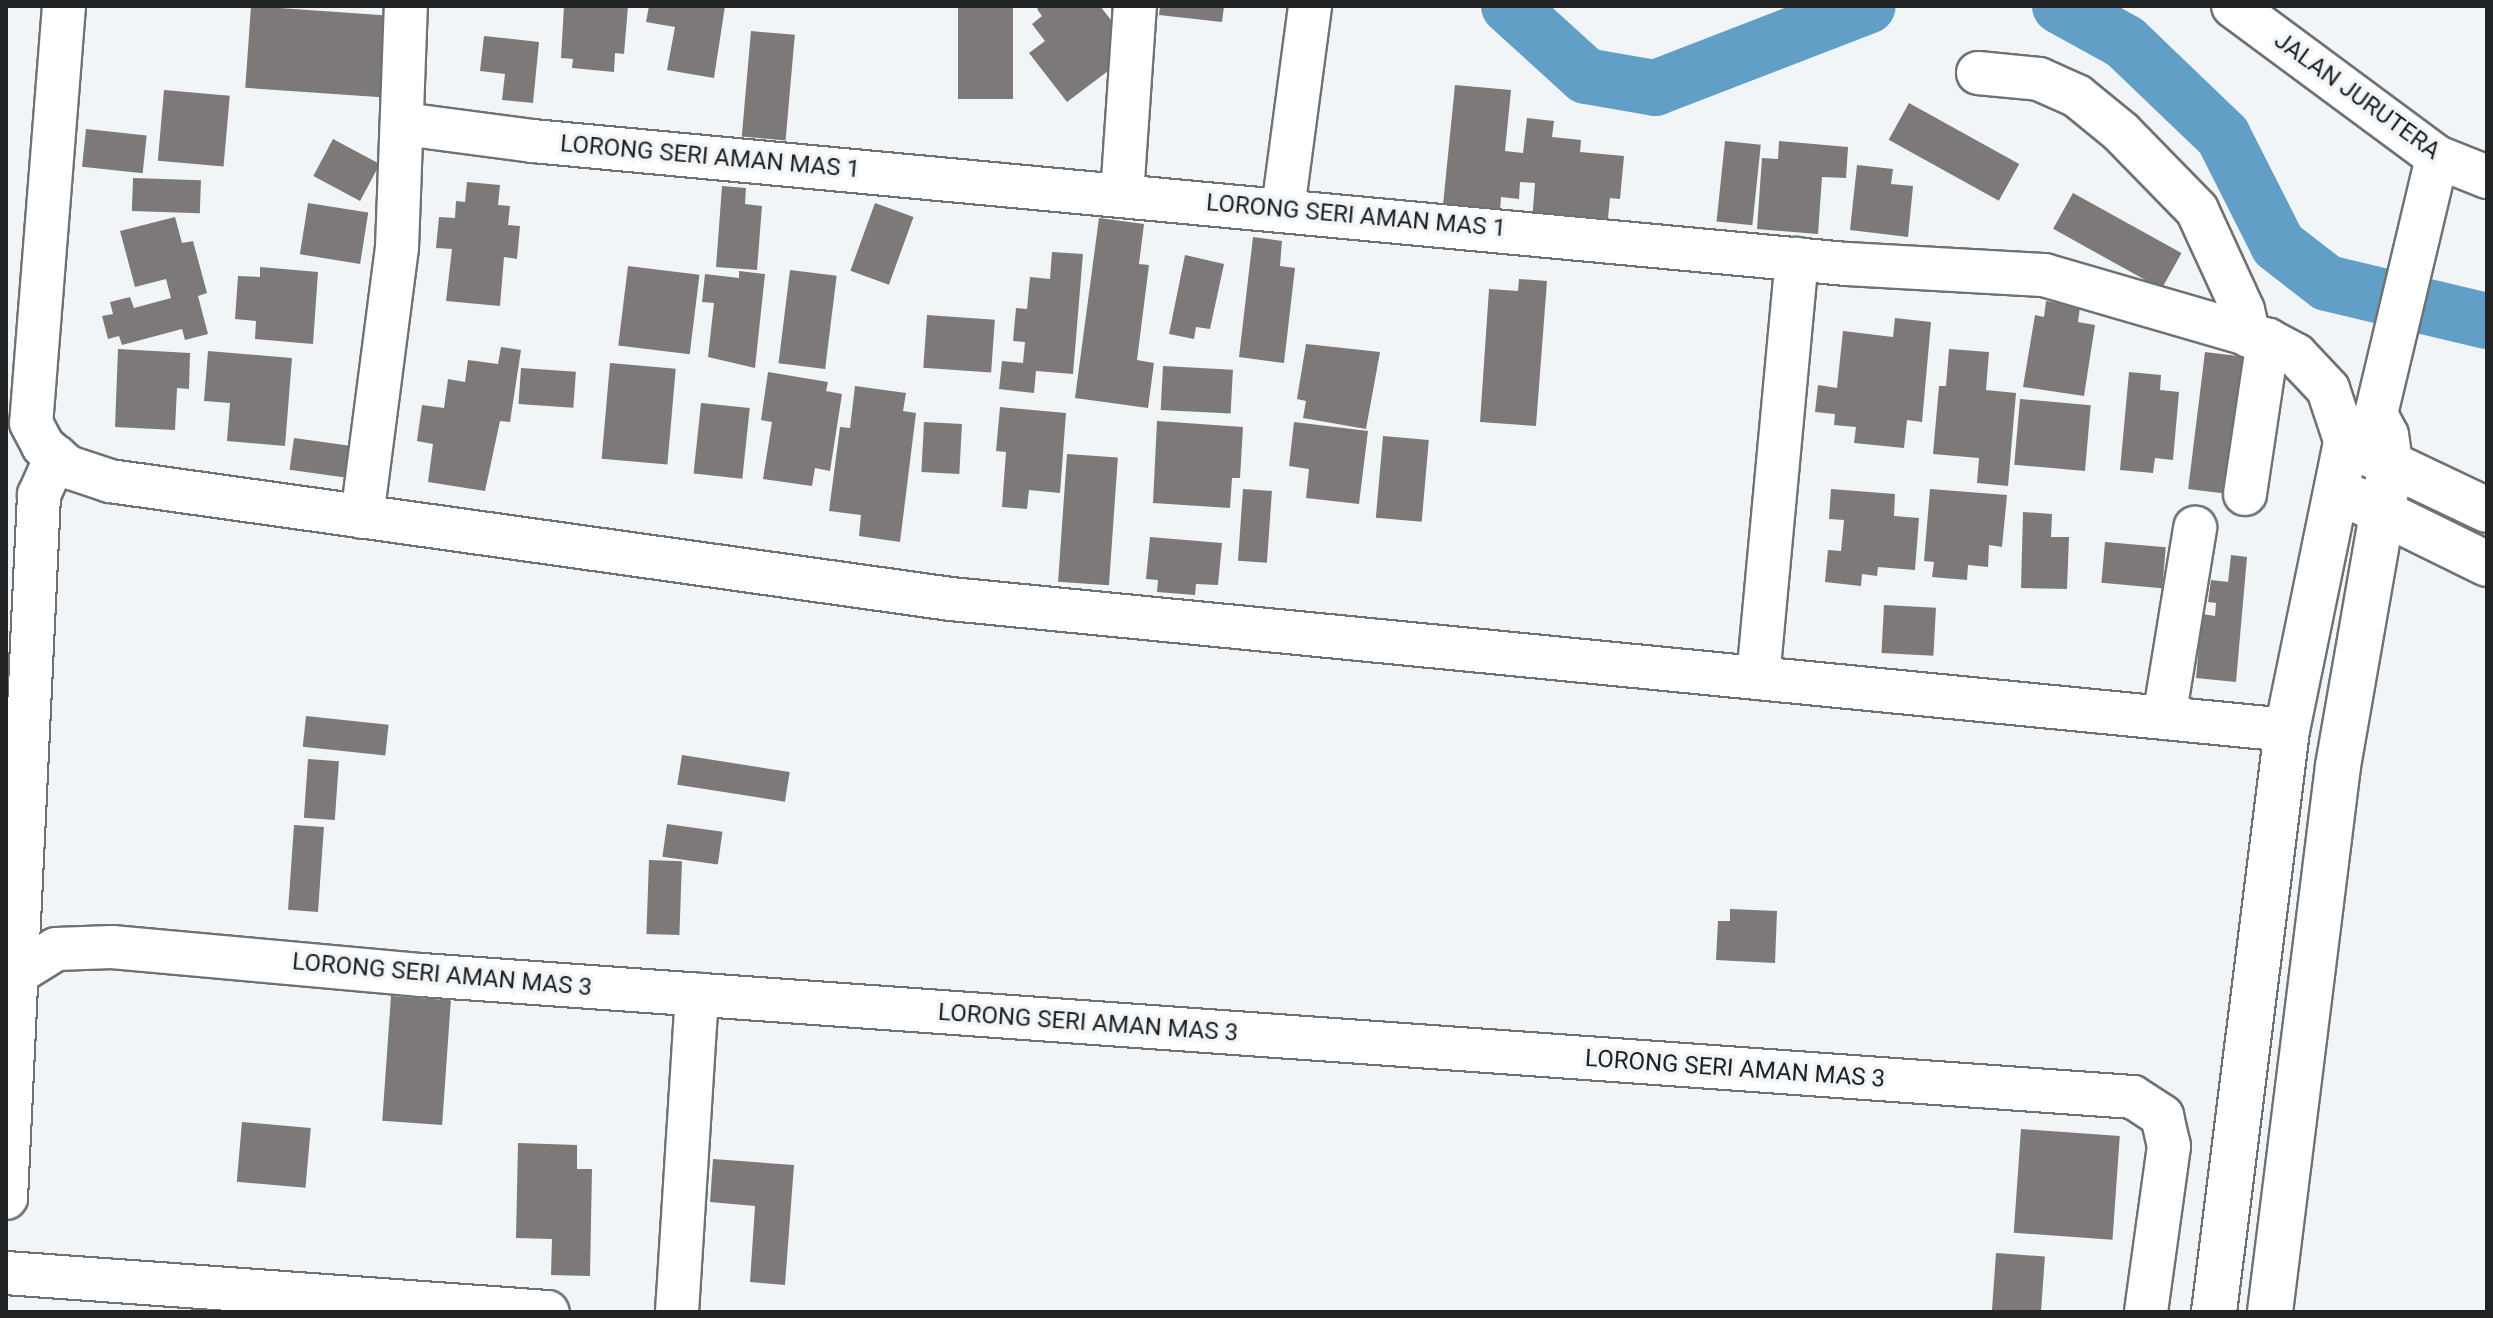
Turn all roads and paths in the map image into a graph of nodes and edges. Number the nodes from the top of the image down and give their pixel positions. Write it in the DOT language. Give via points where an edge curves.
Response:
graph roads {
  1 [pos="64,6"];
  2 [pos="406,6"];
  3 [pos="1135,6"];
  4 [pos="1310,6"];
  5 [pos="2233,6"];
  6 [pos="1978,73"];
  7 [pos="404,124"];
  8 [pos="2437,157"];
  9 [pos="2487,177"];
  10 [pos="1122,195"];
  11 [pos="1283,209"];
  12 [pos="1797,259"];
  13 [pos="2271,344"];
  14 [pos="2368,412"];
  15 [pos="56,457"];
  16 [pos="2391,463"];
  17 [pos="2335,490"];
  18 [pos="2245,494"];
  19 [pos="2382,510"];
  20 [pos="2487,510"];
  21 [pos="362,517"];
  22 [pos="2195,528"];
  23 [pos="2487,564"];
  24 [pos="1758,678"];
  25 [pos="2164,718"];
  26 [pos="2287,730"];
  27 [pos="16,974"];
  28 [pos="697,995"];
  29 [pos="6,1198"];
  30 [pos="6,1273"];
  31 [pos="548,1312"];
  32 [pos="677,1312"];
  33 [pos="2146,1312"];
  34 [pos="2214,1312"];
  35 [pos="2270,1312"];
  1 -- 15 [label="street" via="31,423"];
  2 -- 7 [label="street"];
  3 -- 10 [label="street"];
  4 -- 11 [label="street"];
  5 -- 8 [label="street, JALAN JURUTERA"];
  6 -- 13 [label="street" via="2039,79 2077,96 2121,132 2197,210 2243,310"];
  7 -- 10 [label="street, LORONG SERI AMAN MAS 1"];
  7 -- 21 [label="street" via="397,248"];
  8 -- 9 [label="street, JALAN JURUTERA"];
  8 -- 14 [label="street"];
  10 -- 11 [label="street, LORONG SERI AMAN MAS 1"];
  11 -- 12 [label="street, LORONG SERI AMAN MAS 1"];
  12 -- 13 [label="street, LORONG SERI AMAN MAS 1" via="2044,275"];
  12 -- 24 [label="street"];
  13 -- 14 [label="street" via="2328,389"];
  13 -- 18 [label="street"];
  14 -- 16 [label="main road"];
  14 -- 17 [label="main road"];
  15 -- 21 [label="street" via="68,467 110,481"];
  15 -- 27 [label="street" via="39,495"];
  16 -- 19 [label="main road"];
  16 -- 20 [label="main road"];
  17 -- 19 [label="main road"];
  17 -- 26 [label="main road"];
  19 -- 23 [label="main road"];
  19 -- 35 [label="main road" via="2338,766"];
  21 -- 24 [label="street" via="951,599"];
  22 -- 25 [label="street"];
  24 -- 25 [label="street"];
  25 -- 26 [label="street"];
  26 -- 34 [label="main road"];
  27 -- 28 [label="street, LORONG SERI AMAN MAS 3" via="56,949 112,947"];
  27 -- 29 [label="street"];
  28 -- 32 [label="street"];
  28 -- 33 [label="street, LORONG SERI AMAN MAS 3" via="2133,1097 2162,1116 2169,1146"];
  30 -- 31 [label="street"];
}
